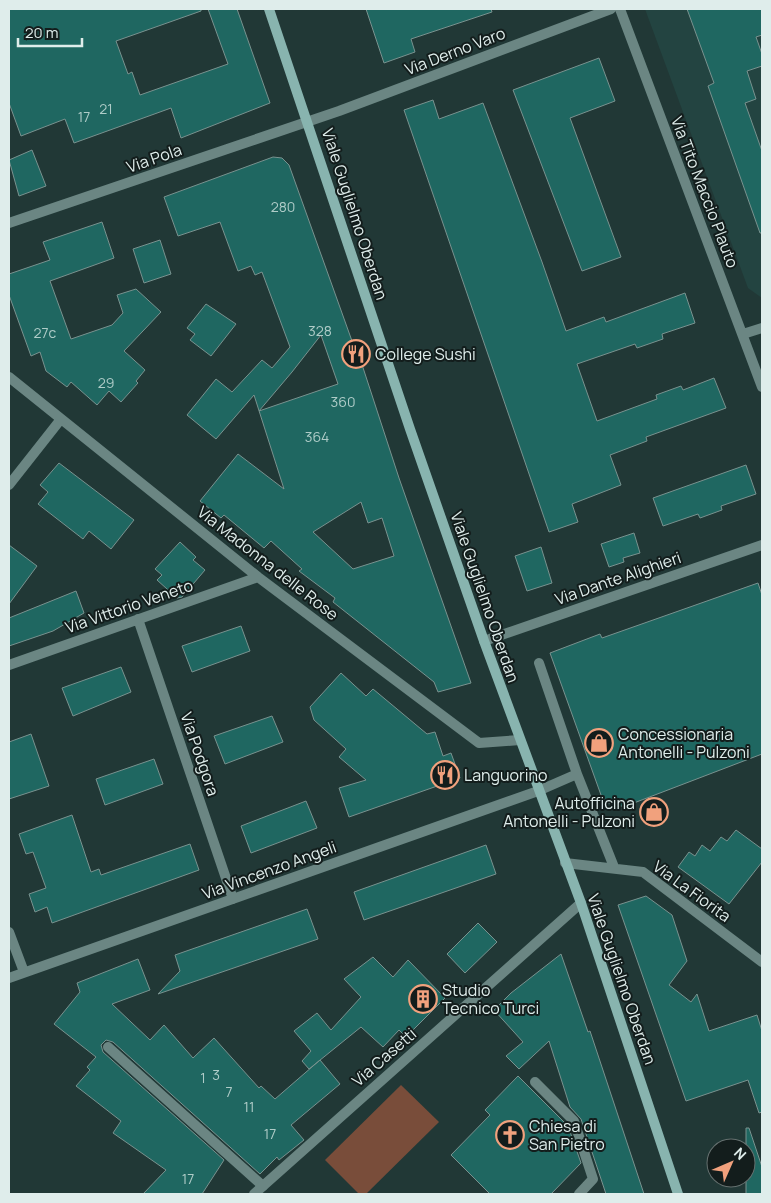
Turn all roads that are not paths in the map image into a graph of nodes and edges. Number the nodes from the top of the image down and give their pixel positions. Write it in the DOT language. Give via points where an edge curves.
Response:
graph roads {
  1 [pos="269,9"];
  2 [pos="611,9"];
  3 [pos="620,9"];
  4 [pos="309,121"];
  5 [pos="9,223"];
  6 [pos="762,328"];
  7 [pos="743,334"];
  8 [pos="9,377"];
  9 [pos="762,387"];
  10 [pos="61,419"];
  11 [pos="9,485"];
  12 [pos="762,545"];
  13 [pos="258,577"];
  14 [pos="138,619"];
  15 [pos="484,640"];
  16 [pos="539,663"];
  17 [pos="9,665"];
  18 [pos="520,740"];
  19 [pos="577,774"];
  20 [pos="538,791"];
  21 [pos="565,862"];
  22 [pos="614,867"];
  23 [pos="233,899"];
  24 [pos="581,903"];
  25 [pos="9,932"];
  26 [pos="762,962"];
  27 [pos="24,972"];
  28 [pos="9,978"];
  29 [pos="108,1047"];
  30 [pos="535,1082"];
  31 [pos="263,1186"];
  32 [pos="254,1194"];
  33 [pos="579,1194"];
  34 [pos="678,1194"];
  1 -- 4 [label="main road, Viale Guglielmo Oberdan"];
  2 -- 4 [label="street, Via Derno Varo"];
  3 -- 7 [label="street, Via Tito Maccio Plauto"];
  4 -- 5 [label="street, Via Pola"];
  4 -- 15 [label="main road, Viale Guglielmo Oberdan" via="407,420"];
  6 -- 7 [label="street"];
  7 -- 9 [label="street, Via Tito Maccio Plauto"];
  8 -- 10 [label="street, Via Madonna delle Rose"];
  10 -- 11 [label="street"];
  10 -- 13 [label="street, Via Madonna delle Rose"];
  12 -- 15 [label="street, Via Dante Alighieri"];
  13 -- 14 [label="street, Via Vittorio Veneto"];
  13 -- 18 [label="street, Via Madonna delle Rose" via="479,743"];
  14 -- 17 [label="street, Via Vittorio Veneto"];
  14 -- 23 [label="street, Via Podgora"];
  15 -- 18 [label="main road, Viale Guglielmo Oberdan"];
  16 -- 19 [label="street"];
  18 -- 20 [label="main road, Viale Guglielmo Oberdan"];
  19 -- 20 [label="street, Via Vincenzo Angeli"];
  19 -- 22 [label="street"];
  20 -- 21 [label="main road, Viale Guglielmo Oberdan"];
  20 -- 23 [label="street, Via Vincenzo Angeli"];
  21 -- 22 [label="street, Via La Fiorita"];
  21 -- 24 [label="main road, Viale Guglielmo Oberdan"];
  22 -- 26 [label="street, Via La Fiorita" via="643,872"];
  23 -- 27 [label="street, Via Vincenzo Angeli"];
  24 -- 31 [label="street, Via Casetti"];
  24 -- 34 [label="main road, Viale Guglielmo Oberdan"];
  25 -- 27 [label="street"];
  27 -- 28 [label="street, Via Vincenzo Angeli"];
  29 -- 31 [label="street"];
  30 -- 33 [label="street" via="574,1121 593,1180"];
  31 -- 32 [label="street, Via Casetti"];
}
